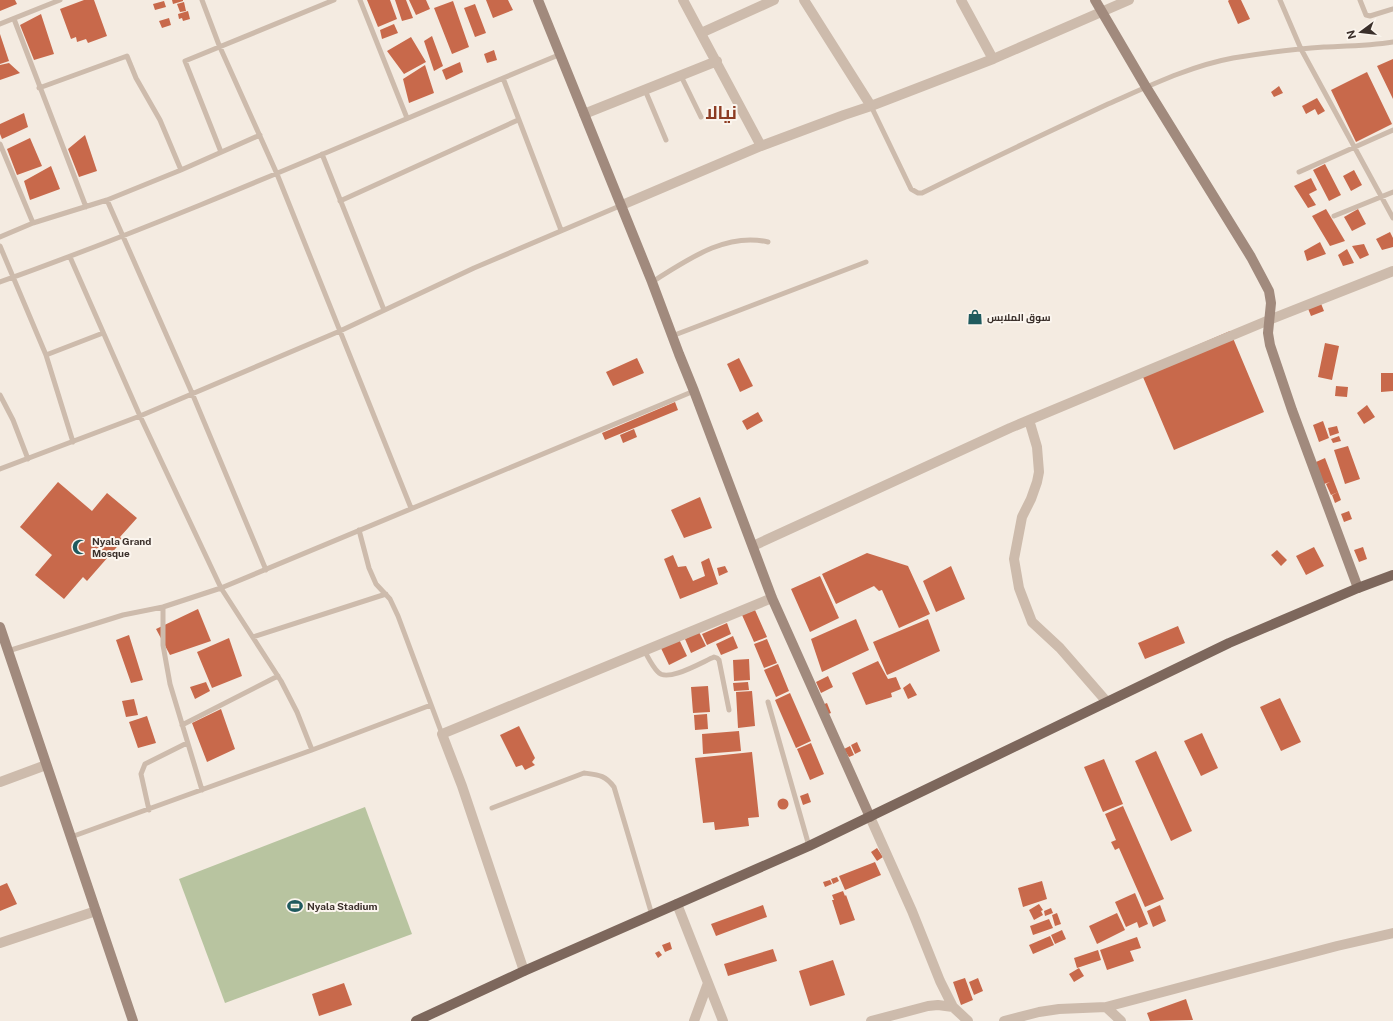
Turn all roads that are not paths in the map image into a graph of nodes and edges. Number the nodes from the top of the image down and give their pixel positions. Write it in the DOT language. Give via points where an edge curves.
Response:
graph roads {
  1 [pos="60,0"];
  2 [pos="202,0"];
  3 [pos="334,0"];
  4 [pos="360,0"];
  5 [pos="538,0"];
  6 [pos="684,0"];
  7 [pos="774,0"];
  8 [pos="804,0"];
  9 [pos="961,0"];
  10 [pos="1094,0"];
  11 [pos="1129,0"];
  12 [pos="1280,0"];
  13 [pos="1360,0"];
  14 [pos="1393,9"];
  15 [pos="1101,11"];
  16 [pos="14,19"];
  17 [pos="0,24"];
  18 [pos="700,33"];
  19 [pos="1393,42"];
  20 [pos="219,46"];
  21 [pos="1301,49"];
  22 [pos="561,54"];
  23 [pos="993,59"];
  24 [pos="716,61"];
  25 [pos="681,76"];
  26 [pos="503,78"];
  27 [pos="1146,87"];
  28 [pos="39,88"];
  29 [pos="645,90"];
  30 [pos="872,106"];
  31 [pos="584,114"];
  32 [pos="701,117"];
  33 [pos="407,118"];
  34 [pos="518,120"];
  35 [pos="1393,130"];
  36 [pos="260,134"];
  37 [pos="666,140"];
  38 [pos="0,144"];
  39 [pos="761,146"];
  40 [pos="1355,147"];
  41 [pos="221,152"];
  42 [pos="322,154"];
  43 [pos="181,170"];
  44 [pos="1299,172"];
  45 [pos="277,174"];
  46 [pos="1393,192"];
  47 [pos="1382,197"];
  48 [pos="107,200"];
  49 [pos="340,201"];
  50 [pos="622,205"];
  51 [pos="86,207"];
  52 [pos="1334,216"];
  53 [pos="1393,218"];
  54 [pos="33,223"];
  55 [pos="561,230"];
  56 [pos="124,236"];
  57 [pos="0,237"];
  58 [pos="768,242"];
  59 [pos="0,246"];
  60 [pos="70,256"];
  61 [pos="866,262"];
  62 [pos="1393,271"];
  63 [pos="13,277"];
  64 [pos="0,282"];
  65 [pos="652,282"];
  66 [pos="384,310"];
  67 [pos="1269,320"];
  68 [pos="340,331"];
  69 [pos="103,333"];
  70 [pos="672,336"];
  71 [pos="46,355"];
  72 [pos="694,391"];
  73 [pos="192,393"];
  74 [pos="0,395"];
  75 [pos="140,416"];
  76 [pos="1029,420"];
  77 [pos="73,442"];
  78 [pos="28,459"];
  79 [pos="0,469"];
  80 [pos="411,508"];
  81 [pos="359,530"];
  82 [pos="753,546"];
  83 [pos="266,570"];
  84 [pos="1393,576"];
  85 [pos="221,588"];
  86 [pos="1358,588"];
  87 [pos="386,594"];
  88 [pos="772,598"];
  89 [pos="163,607"];
  90 [pos="0,628"];
  91 [pos="254,637"];
  92 [pos="644,650"];
  93 [pos="8,651"];
  94 [pos="278,676"];
  95 [pos="768,702"];
  96 [pos="1107,702"];
  97 [pos="431,705"];
  98 [pos="728,710"];
  99 [pos="182,725"];
  100 [pos="442,734"];
  101 [pos="187,743"];
  102 [pos="312,750"];
  103 [pos="46,765"];
  104 [pos="0,782"];
  105 [pos="202,790"];
  106 [pos="492,808"];
  107 [pos="149,810"];
  108 [pos="870,817"];
  109 [pos="71,837"];
  110 [pos="809,846"];
  111 [pos="677,904"];
  112 [pos="96,911"];
  113 [pos="652,915"];
  114 [pos="1393,933"];
  115 [pos="0,943"];
  116 [pos="524,970"];
  117 [pos="708,983"];
  118 [pos="953,1007"];
  119 [pos="1106,1007"];
  120 [pos="133,1021"];
  121 [pos="416,1021"];
  122 [pos="694,1021"];
  123 [pos="723,1021"];
  124 [pos="871,1021"];
  125 [pos="968,1021"];
  126 [pos="1004,1021"];
  127 [pos="1121,1021"];
  1 -- 16 [label="lane"];
  2 -- 20 [label="lane"];
  3 -- 20 [label="lane"];
  4 -- 33 [label="lane"];
  5 -- 22 [label="main road"];
  6 -- 18 [label="street"];
  7 -- 18 [label="street"];
  8 -- 30 [label="street"];
  9 -- 23 [label="street"];
  10 -- 15 [label="main road"];
  11 -- 15 [label="street"];
  12 -- 21 [label="lane"];
  13 -- 14 [label="lane" via="1366,15"];
  15 -- 23 [label="street"];
  15 -- 27 [label="main road"];
  16 -- 17 [label="lane"];
  16 -- 28 [label="lane"];
  18 -- 24 [label="street"];
  19 -- 21 [label="lane" via="1371,46"];
  20 -- 36 [label="lane"];
  20 -- 41 [label="lane" via="185,61"];
  21 -- 27 [label="lane" via="1232,58"];
  21 -- 40 [label="lane"];
  22 -- 26 [label="lane"];
  22 -- 31 [label="main road"];
  23 -- 30 [label="street"];
  24 -- 25 [label="street"];
  24 -- 39 [label="street"];
  25 -- 29 [label="street"];
  25 -- 32 [label="lane"];
  26 -- 33 [label="lane"];
  26 -- 34 [label="lane"];
  27 -- 30 [label="lane" via="918,193 911,189"];
  27 -- 67 [label="main road" via="1222,208 1269,291"];
  28 -- 43 [label="lane" via="127,56 136,78 160,120"];
  28 -- 51 [label="lane"];
  29 -- 31 [label="street"];
  29 -- 37 [label="lane"];
  30 -- 39 [label="street"];
  31 -- 50 [label="main road"];
  33 -- 42 [label="lane"];
  34 -- 49 [label="lane"];
  34 -- 55 [label="lane"];
  35 -- 40 [label="lane"];
  36 -- 41 [label="lane"];
  36 -- 45 [label="lane"];
  38 -- 54 [label="lane"];
  39 -- 50 [label="street"];
  40 -- 44 [label="lane"];
  40 -- 47 [label="lane"];
  41 -- 43 [label="lane"];
  42 -- 45 [label="lane"];
  42 -- 49 [label="lane"];
  43 -- 48 [label="lane"];
  45 -- 56 [label="lane"];
  45 -- 68 [label="lane"];
  46 -- 47 [label="lane"];
  47 -- 52 [label="lane"];
  47 -- 53 [label="lane"];
  48 -- 51 [label="lane"];
  48 -- 56 [label="lane"];
  49 -- 66 [label="lane"];
  50 -- 55 [label="lane"];
  50 -- 65 [label="main road"];
  51 -- 54 [label="lane"];
  54 -- 57 [label="lane"];
  55 -- 66 [label="lane"];
  56 -- 60 [label="lane"];
  56 -- 73 [label="lane"];
  58 -- 65 [label="lane" via="747,240 707,250"];
  59 -- 63 [label="lane"];
  60 -- 63 [label="lane"];
  60 -- 69 [label="lane"];
  61 -- 70 [label="lane"];
  62 -- 67 [label="street"];
  63 -- 64 [label="lane"];
  63 -- 71 [label="lane"];
  65 -- 70 [label="main road"];
  66 -- 68 [label="lane"];
  67 -- 76 [label="street"];
  67 -- 86 [label="main road" via="1270,345 1289,403"];
  68 -- 73 [label="lane"];
  68 -- 80 [label="lane"];
  69 -- 71 [label="lane"];
  69 -- 75 [label="lane"];
  70 -- 72 [label="main road"];
  71 -- 77 [label="lane"];
  72 -- 80 [label="lane"];
  72 -- 82 [label="main road"];
  73 -- 75 [label="lane"];
  73 -- 83 [label="lane"];
  74 -- 78 [label="lane" via="14,420"];
  75 -- 77 [label="lane"];
  75 -- 85 [label="lane"];
  76 -- 82 [label="street"];
  76 -- 96 [label="street" via="1037,447 1039,472 1032,499 1022,517 1014,559 1019,588 1032,622 1060,648"];
  77 -- 78 [label="lane"];
  78 -- 79 [label="lane"];
  80 -- 81 [label="lane"];
  81 -- 83 [label="lane"];
  81 -- 87 [label="lane" via="376,584"];
  82 -- 88 [label="main road"];
  83 -- 85 [label="lane"];
  84 -- 86 [label="main road"];
  85 -- 89 [label="lane"];
  85 -- 91 [label="lane"];
  86 -- 96 [label="main road" via="1230,643"];
  87 -- 91 [label="lane"];
  87 -- 97 [label="lane" via="398,616"];
  88 -- 92 [label="street"];
  88 -- 108 [label="main road"];
  89 -- 93 [label="lane" via="122,615"];
  89 -- 99 [label="lane" via="163,646 170,684"];
  90 -- 93 [label="main road"];
  91 -- 94 [label="lane"];
  92 -- 98 [label="lane" via="658,673 664,676 672,676 714,657 717,658"];
  92 -- 100 [label="street"];
  93 -- 103 [label="main road"];
  94 -- 99 [label="lane"];
  94 -- 102 [label="lane" via="297,712"];
  95 -- 110 [label="lane"];
  96 -- 108 [label="main road"];
  97 -- 100 [label="lane"];
  97 -- 102 [label="lane"];
  99 -- 101 [label="lane"];
  100 -- 116 [label="street"];
  101 -- 105 [label="lane"];
  101 -- 107 [label="lane" via="145,764 141,774"];
  102 -- 105 [label="lane"];
  103 -- 104 [label="street"];
  103 -- 109 [label="main road"];
  105 -- 107 [label="lane"];
  106 -- 113 [label="lane" via="584,773 607,778 614,787"];
  107 -- 109 [label="lane"];
  108 -- 110 [label="main road"];
  108 -- 118 [label="street"];
  109 -- 112 [label="main road"];
  110 -- 111 [label="main road"];
  111 -- 113 [label="main road"];
  111 -- 117 [label="street"];
  112 -- 115 [label="street"];
  112 -- 120 [label="main road"];
  113 -- 116 [label="main road"];
  114 -- 119 [label="street"];
  116 -- 121 [label="main road"];
  117 -- 122 [label="street"];
  117 -- 123 [label="street"];
  118 -- 124 [label="street" via="928,1006"];
  118 -- 125 [label="street"];
  119 -- 126 [label="street" via="1059,1009"];
  119 -- 127 [label="street"];
}
